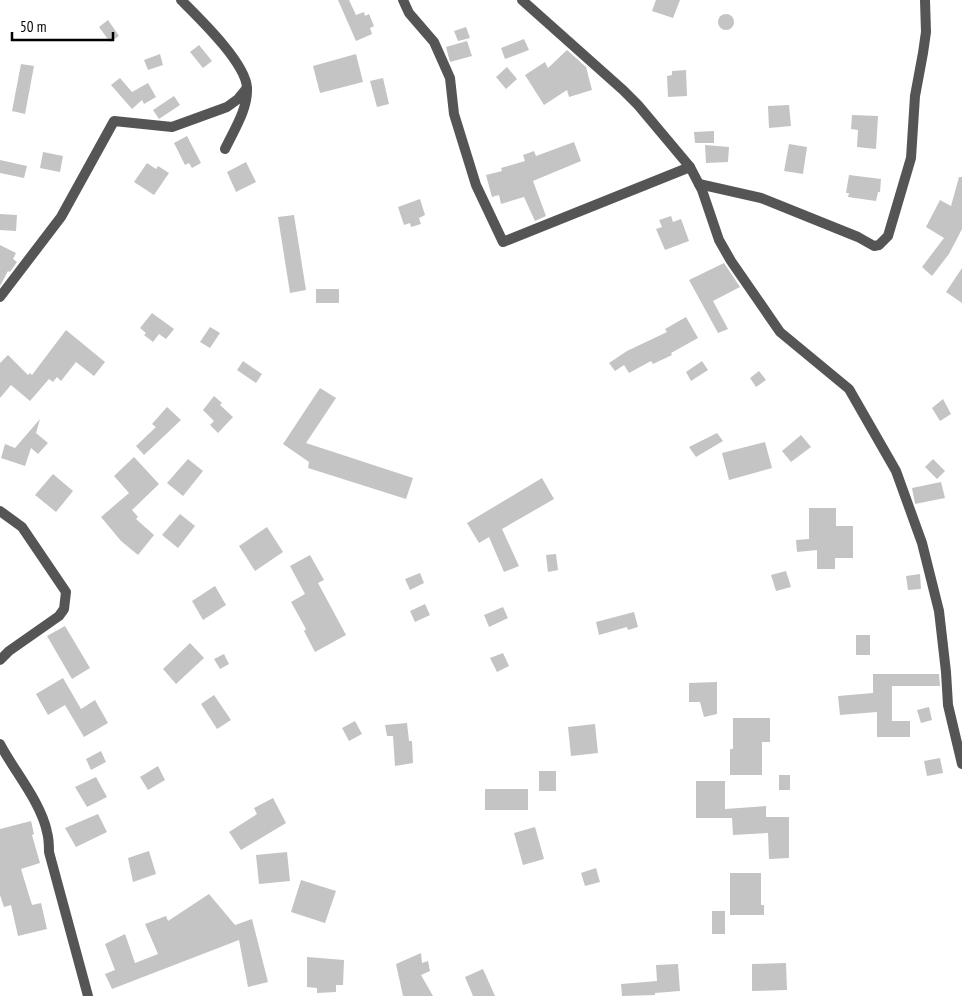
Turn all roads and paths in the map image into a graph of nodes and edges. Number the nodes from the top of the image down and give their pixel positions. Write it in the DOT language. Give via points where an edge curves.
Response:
graph roads {
  1 [pos="181,0"];
  2 [pos="403,0"];
  3 [pos="522,0"];
  4 [pos="925,0"];
  5 [pos="247,88"];
  6 [pos="225,148"];
  7 [pos="690,167"];
  8 [pos="700,184"];
  9 [pos="0,298"];
  10 [pos="0,511"];
  11 [pos="0,660"];
  12 [pos="0,744"];
  13 [pos="962,764"];
  14 [pos="88,996"];
  1 -- 5 [label="street" via="240,68"];
  2 -- 7 [label="street" via="409,13 434,42 450,78 454,114 476,185 503,242"];
  3 -- 7 [label="street" via="638,105"];
  4 -- 8 [label="street" via="926,32 915,96 911,158 888,236 879,245 874,246 761,198"];
  5 -- 6 [label="street" via="246,101"];
  5 -- 9 [label="street" via="227,108 172,126 114,121 61,217"];
  7 -- 8 [label="street"];
  8 -- 13 [label="street" via="731,261 780,332 849,389 896,471 922,543 939,612 948,705"];
  10 -- 11 [label="street" via="22,527 66,592 66,600 59,616"];
  12 -- 14 [label="street" via="43,819"];
}
